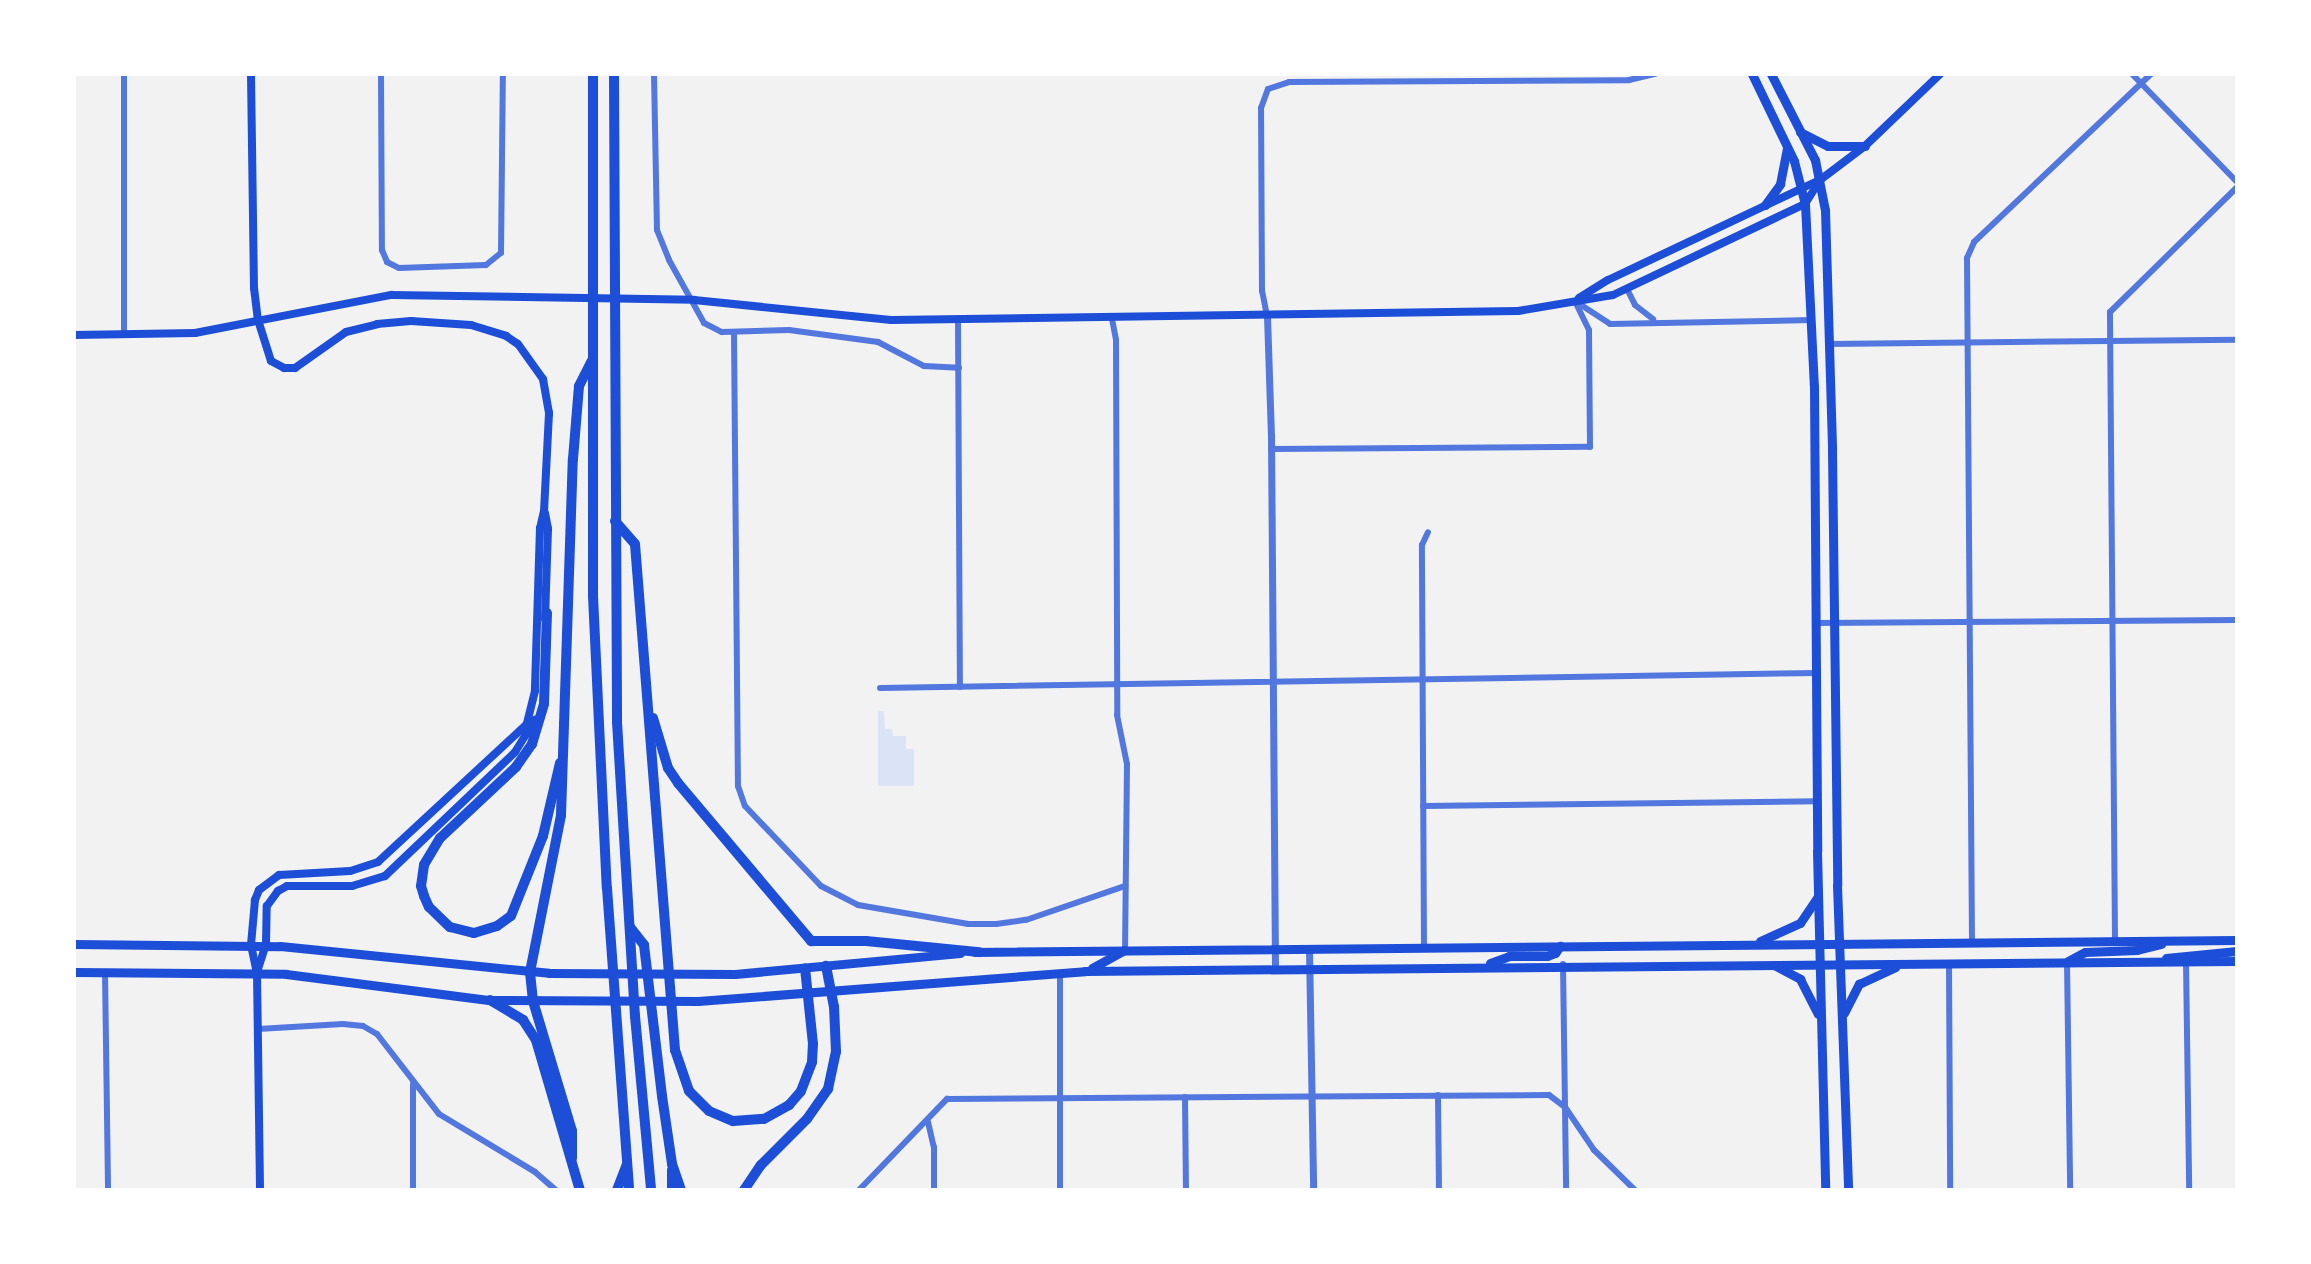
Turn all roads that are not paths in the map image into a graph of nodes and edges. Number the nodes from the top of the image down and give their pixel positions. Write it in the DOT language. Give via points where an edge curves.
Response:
graph roads {
  1 [pos="124,74"];
  2 [pos="251,74"];
  3 [pos="381,74"];
  4 [pos="503,74"];
  5 [pos="593,74"];
  6 [pos="614,74"];
  7 [pos="654,74"];
  8 [pos="1655,74"];
  9 [pos="1752,74"];
  10 [pos="1771,74"];
  11 [pos="1940,74"];
  12 [pos="2132,74"];
  13 [pos="2151,74"];
  14 [pos="2141,83"];
  15 [pos="1800,132"];
  16 [pos="1787,145"];
  17 [pos="1865,146"];
  18 [pos="1820,180"];
  19 [pos="2237,184"];
  20 [pos="1802,185"];
  21 [pos="1805,204"];
  22 [pos="1765,205"];
  23 [pos="1627,289"];
  24 [pos="1575,301"];
  25 [pos="1267,316"];
  26 [pos="1112,319"];
  27 [pos="258,320"];
  28 [pos="958,320"];
  29 [pos="1812,320"];
  30 [pos="1660,321"];
  31 [pos="734,333"];
  32 [pos="74,335"];
  33 [pos="124,335"];
  34 [pos="2237,340"];
  35 [pos="1967,343"];
  36 [pos="2109,343"];
  37 [pos="1826,344"];
  38 [pos="593,359"];
  39 [pos="959,368"];
  40 [pos="1271,449"];
  41 [pos="544,511"];
  42 [pos="615,521"];
  43 [pos="1428,532"];
  44 [pos="547,613"];
  45 [pos="2112,620"];
  46 [pos="2237,620"];
  47 [pos="1970,622"];
  48 [pos="1817,623"];
  49 [pos="1834,623"];
  50 [pos="1817,673"];
  51 [pos="1422,679"];
  52 [pos="1272,681"];
  53 [pos="1117,684"];
  54 [pos="646,687"];
  55 [pos="960,687"];
  56 [pos="880,688"];
  57 [pos="562,758"];
  58 [pos="1817,801"];
  59 [pos="1423,806"];
  60 [pos="1125,886"];
  61 [pos="1818,896"];
  62 [pos="629,925"];
  63 [pos="2237,940"];
  64 [pos="1972,941"];
  65 [pos="2115,941"];
  66 [pos="2172,941"];
  67 [pos="1839,943"];
  68 [pos="74,944"];
  69 [pos="1752,944"];
  70 [pos="1819,944"];
  71 [pos="251,945"];
  72 [pos="266,945"];
  73 [pos="1560,946"];
  74 [pos="1424,948"];
  75 [pos="1275,949"];
  76 [pos="1309,949"];
  77 [pos="1125,950"];
  78 [pos="2237,951"];
  79 [pos="979,952"];
  80 [pos="2186,961"];
  81 [pos="2237,961"];
  82 [pos="2067,962"];
  83 [pos="2147,962"];
  84 [pos="1949,963"];
  85 [pos="1563,964"];
  86 [pos="1771,964"];
  87 [pos="1820,964"];
  88 [pos="1840,964"];
  89 [pos="1906,964"];
  90 [pos="1488,965"];
  91 [pos="826,966"];
  92 [pos="805,968"];
  93 [pos="1275,968"];
  94 [pos="1310,968"];
  95 [pos="1085,971"];
  96 [pos="74,972"];
  97 [pos="105,972"];
  98 [pos="530,972"];
  99 [pos="257,973"];
  100 [pos="1060,973"];
  101 [pos="830,989"];
  102 [pos="807,992"];
  103 [pos="490,1000"];
  104 [pos="533,1001"];
  105 [pos="1842,1019"];
  106 [pos="1821,1021"];
  107 [pos="258,1029"];
  108 [pos="413,1084"];
  109 [pos="1438,1095"];
  110 [pos="1312,1096"];
  111 [pos="1185,1097"];
  112 [pos="1060,1098"];
  113 [pos="1565,1107"];
  114 [pos="928,1122"];
  115 [pos="572,1158"];
  116 [pos="627,1164"];
  117 [pos="672,1164"];
  118 [pos="108,1190"];
  119 [pos="260,1190"];
  120 [pos="413,1190"];
  121 [pos="556,1190"];
  122 [pos="580,1190"];
  123 [pos="617,1190"];
  124 [pos="629,1190"];
  125 [pos="651,1190"];
  126 [pos="672,1190"];
  127 [pos="681,1190"];
  128 [pos="744,1190"];
  129 [pos="859,1190"];
  130 [pos="934,1190"];
  131 [pos="1060,1190"];
  132 [pos="1186,1190"];
  133 [pos="1313,1190"];
  134 [pos="1439,1190"];
  135 [pos="1566,1190"];
  136 [pos="1635,1190"];
  137 [pos="1825,1190"];
  138 [pos="1848,1190"];
  139 [pos="1950,1190"];
  140 [pos="2070,1190"];
  141 [pos="2189,1190"];
  1 -- 33 [label="street"];
  2 -- 27 [label="main road"];
  3 -- 4 [label="street" via="382,250 387,262 399,268 486,265 499,257 504,245"];
  5 -- 38 [label="highway"];
  6 -- 42 [label="highway"];
  7 -- 31 [label="street" via="657,230 699,314 711,328"];
  8 -- 25 [label="street" via="1629,80 1289,82 1268,89 1261,108 1262,291"];
  9 -- 16 [label="main road"];
  10 -- 15 [label="main road"];
  11 -- 17 [label="main road"];
  12 -- 14 [label="street"];
  13 -- 14 [label="street"];
  14 -- 19 [label="street"];
  14 -- 35 [label="street" via="1974,242 1967,258"];
  15 -- 17 [label="main road" via="1828,146"];
  15 -- 18 [label="main road"];
  16 -- 20 [label="main road"];
  16 -- 22 [label="main road" via="1783,176"];
  17 -- 18 [label="main road"];
  18 -- 20 [label="main road"];
  18 -- 21 [label="main road"];
  18 -- 37 [label="main road"];
  19 -- 36 [label="street" via="2110,308"];
  20 -- 21 [label="main road"];
  20 -- 22 [label="main road"];
  21 -- 23 [label="main road"];
  21 -- 29 [label="main road"];
  22 -- 24 [label="main road"];
  23 -- 24 [label="main road"];
  23 -- 30 [label="street" via="1643,315"];
  24 -- 25 [label="main road" via="1484,314"];
  24 -- 30 [label="street" via="1610,324"];
  24 -- 40 [label="street" via="1589,330 1590,447"];
  25 -- 26 [label="main road"];
  25 -- 40 [label="street"];
  26 -- 28 [label="main road"];
  26 -- 53 [label="street"];
  27 -- 28 [label="main road" via="369,298 420,294 694,300 891,320"];
  27 -- 33 [label="main road" via="195,333"];
  27 -- 41 [label="main road" via="271,361 290,369 346,332 377,324 471,325 506,336 529,356 547,390"];
  28 -- 39 [label="street"];
  29 -- 30 [label="street"];
  29 -- 48 [label="main road"];
  31 -- 39 [label="street" via="789,330 878,342 924,366"];
  31 -- 60 [label="street" via="738,786 745,806 821,886 858,905 996,924 1026,920"];
  32 -- 33 [label="main road"];
  34 -- 36 [label="street"];
  35 -- 36 [label="street"];
  35 -- 37 [label="street"];
  35 -- 47 [label="street"];
  36 -- 45 [label="street"];
  37 -- 49 [label="main road"];
  38 -- 57 [label="highway" via="579,386 573,459"];
  38 -- 116 [label="highway" via="593,596"];
  39 -- 55 [label="street"];
  40 -- 52 [label="street"];
  41 -- 44 [label="main road"];
  41 -- 71 [label="main road" via="535,691 522,731 378,862 350,871 289,872 267,882 252,909"];
  42 -- 54 [label="highway" via="635,544"];
  42 -- 62 [label="highway" via="617,722"];
  43 -- 51 [label="street" via="1422,545"];
  44 -- 57 [label="highway" via="544,704 532,744 516,767 440,838 424,865 424,896 450,927 474,933 511,916 543,836"];
  44 -- 72 [label="main road" via="535,718 515,752 385,876 352,886 287,886 278,891 267,906"];
  45 -- 46 [label="street"];
  45 -- 47 [label="street"];
  45 -- 65 [label="street"];
  47 -- 49 [label="street"];
  47 -- 64 [label="street"];
  48 -- 49 [label="street"];
  48 -- 50 [label="main road"];
  49 -- 67 [label="main road"];
  50 -- 51 [label="street"];
  50 -- 58 [label="main road"];
  51 -- 52 [label="street"];
  51 -- 59 [label="street"];
  52 -- 53 [label="street"];
  52 -- 75 [label="street"];
  53 -- 55 [label="street"];
  53 -- 60 [label="street" via="1127,764"];
  54 -- 79 [label="highway" via="673,776 811,941 892,942"];
  54 -- 102 [label="highway" via="675,1050 682,1079 698,1102 733,1121 764,1119 789,1105 812,1062"];
  55 -- 56 [label="street"];
  57 -- 98 [label="highway" via="561,815"];
  58 -- 59 [label="street"];
  58 -- 61 [label="main road"];
  59 -- 74 [label="street"];
  60 -- 77 [label="street"];
  61 -- 69 [label="main road" via="1800,923"];
  61 -- 70 [label="main road"];
  62 -- 117 [label="highway" via="644,945"];
  62 -- 125 [label="highway"];
  63 -- 66 [label="main road"];
  64 -- 65 [label="main road"];
  64 -- 67 [label="main road"];
  65 -- 66 [label="main road"];
  66 -- 82 [label="main road" via="2137,950 2085,952"];
  67 -- 70 [label="main road"];
  67 -- 88 [label="main road"];
  68 -- 71 [label="main road"];
  69 -- 70 [label="main road"];
  69 -- 73 [label="main road"];
  70 -- 87 [label="main road"];
  71 -- 72 [label="main road"];
  71 -- 99 [label="main road"];
  72 -- 98 [label="main road"];
  72 -- 99 [label="main road"];
  73 -- 74 [label="main road"];
  73 -- 90 [label="main road" via="1547,956 1509,956"];
  74 -- 76 [label="main road"];
  75 -- 76 [label="main road"];
  75 -- 77 [label="main road"];
  75 -- 93 [label="street"];
  76 -- 94 [label="street"];
  77 -- 79 [label="main road"];
  77 -- 95 [label="main road"];
  78 -- 83 [label="main road"];
  79 -- 91 [label="main road"];
  80 -- 81 [label="main road"];
  80 -- 83 [label="main road"];
  80 -- 141 [label="street"];
  82 -- 83 [label="main road"];
  82 -- 84 [label="main road"];
  82 -- 140 [label="street"];
  84 -- 89 [label="main road"];
  84 -- 139 [label="street"];
  85 -- 86 [label="main road"];
  85 -- 90 [label="main road"];
  85 -- 113 [label="street"];
  86 -- 87 [label="main road"];
  86 -- 106 [label="main road" via="1800,979"];
  87 -- 88 [label="main road"];
  87 -- 106 [label="main road"];
  88 -- 89 [label="main road"];
  88 -- 105 [label="main road"];
  89 -- 105 [label="main road" via="1864,979"];
  90 -- 94 [label="main road"];
  91 -- 92 [label="main road"];
  91 -- 101 [label="highway"];
  92 -- 98 [label="main road" via="695,975"];
  92 -- 102 [label="highway"];
  93 -- 94 [label="main road"];
  93 -- 95 [label="main road"];
  94 -- 110 [label="street"];
  95 -- 100 [label="main road"];
  96 -- 97 [label="main road"];
  97 -- 99 [label="main road"];
  97 -- 118 [label="street"];
  98 -- 104 [label="highway"];
  99 -- 103 [label="main road"];
  99 -- 107 [label="main road"];
  100 -- 101 [label="main road"];
  100 -- 112 [label="street"];
  101 -- 102 [label="main road"];
  101 -- 128 [label="highway" via="836,1052 828,1089"];
  102 -- 104 [label="main road" via="698,1001"];
  103 -- 104 [label="main road"];
  103 -- 115 [label="highway" via="523,1020 536,1040"];
  104 -- 115 [label="highway" via="572,1131"];
  105 -- 138 [label="main road"];
  106 -- 137 [label="main road"];
  107 -- 108 [label="street" via="363,1026 377,1034"];
  107 -- 119 [label="main road"];
  108 -- 120 [label="street"];
  108 -- 121 [label="street" via="439,1114"];
  109 -- 110 [label="street"];
  109 -- 113 [label="street" via="1549,1095"];
  109 -- 134 [label="street"];
  110 -- 111 [label="street"];
  110 -- 133 [label="street"];
  111 -- 112 [label="street"];
  111 -- 132 [label="street"];
  112 -- 114 [label="street" via="947,1099"];
  112 -- 131 [label="street"];
  113 -- 135 [label="street"];
  113 -- 136 [label="street" via="1594,1150"];
  114 -- 129 [label="street"];
  114 -- 130 [label="street"];
  115 -- 122 [label="highway"];
  116 -- 123 [label="highway"];
  116 -- 124 [label="highway"];
  117 -- 126 [label="highway"];
  117 -- 127 [label="highway"];
}
